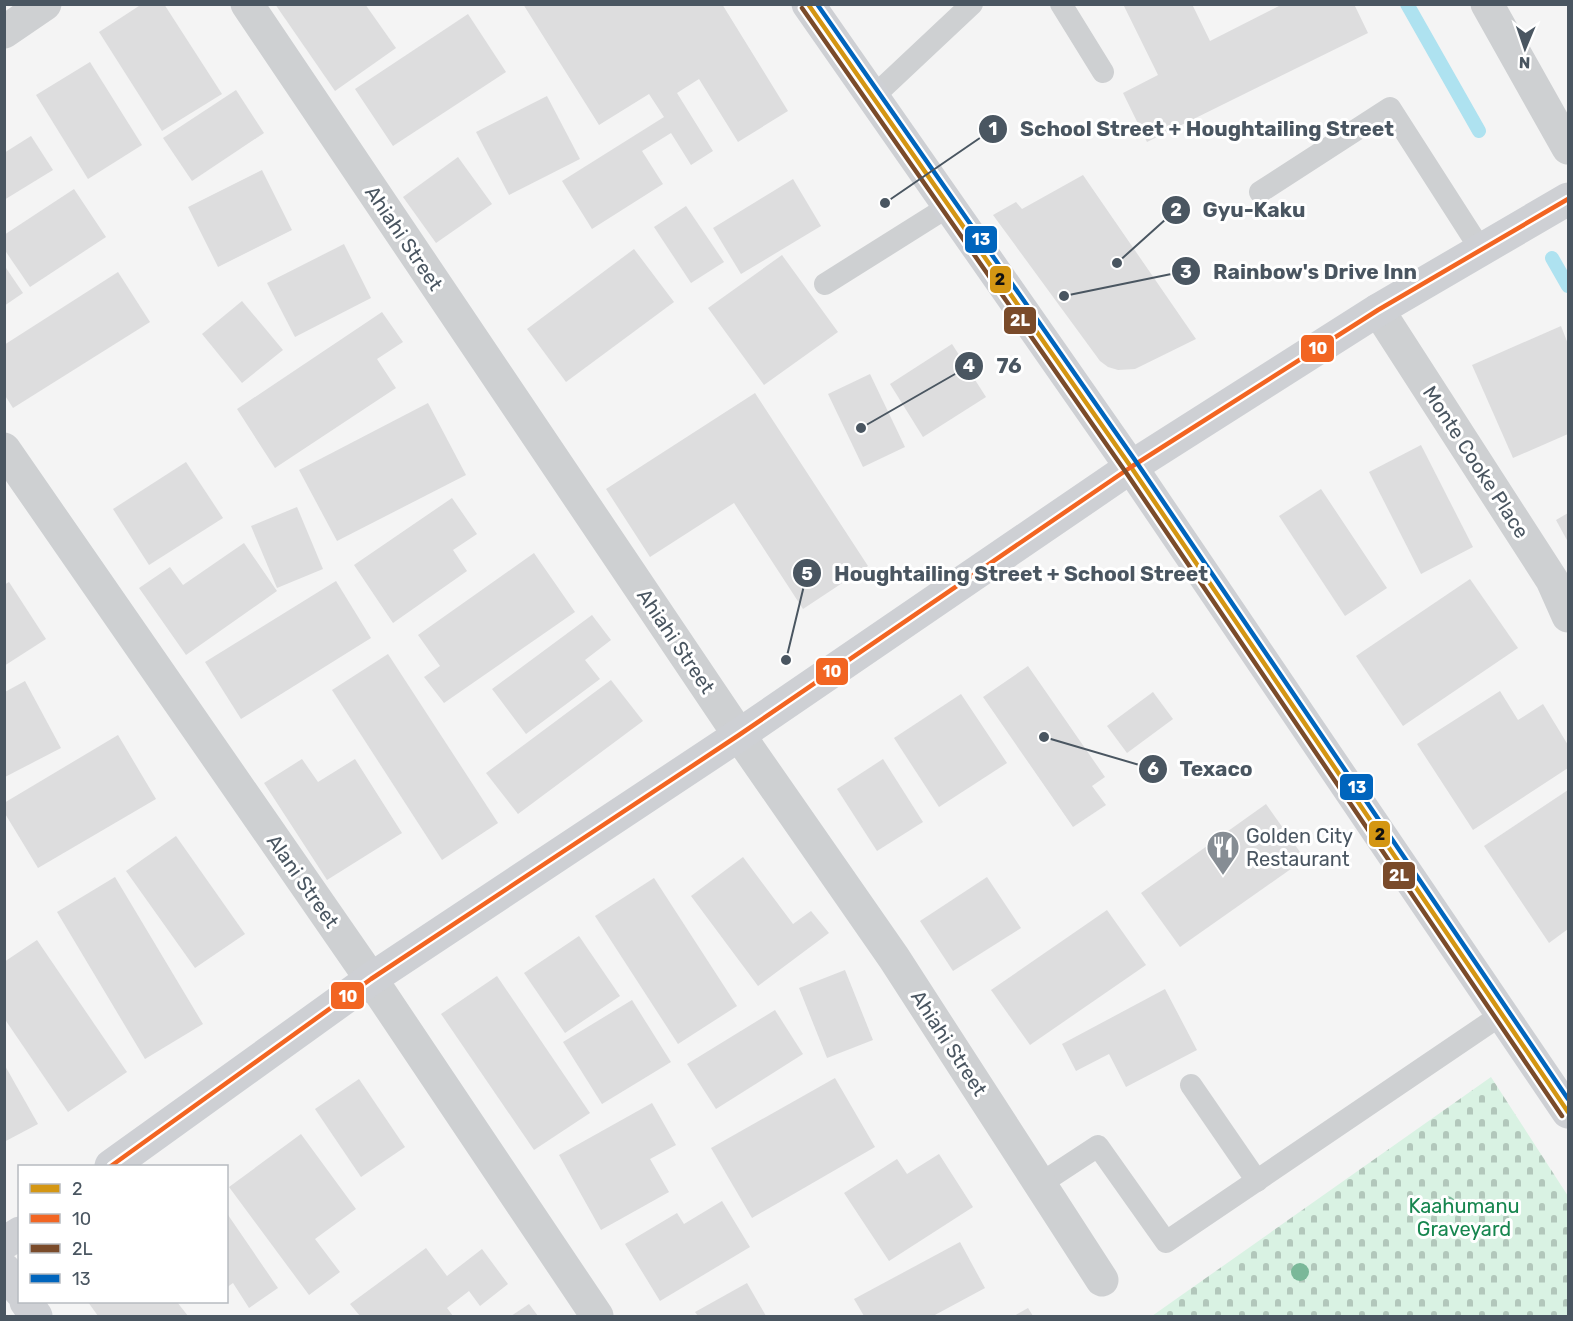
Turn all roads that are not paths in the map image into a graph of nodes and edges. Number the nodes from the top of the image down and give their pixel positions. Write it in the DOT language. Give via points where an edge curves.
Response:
graph roads {
  1 [pos="45,4"];
  2 [pos="247,4"];
  3 [pos="808,4"];
  4 [pos="972,4"];
  5 [pos="1061,4"];
  6 [pos="1487,4"];
  7 [pos="4,32"];
  8 [pos="1103,72"];
  9 [pos="873,98"];
  10 [pos="1569,148"];
  11 [pos="1260,192"];
  12 [pos="1569,199"];
  13 [pos="949,206"];
  14 [pos="1481,250"];
  15 [pos="825,284"];
  16 [pos="1378,310"];
  17 [pos="4,449"];
  18 [pos="1131,467"];
  19 [pos="1569,616"];
  20 [pos="740,735"];
  21 [pos="371,979"];
  22 [pos="1502,1015"];
  23 [pos="1191,1085"];
  24 [pos="1569,1112"];
  25 [pos="114,1165"];
  26 [pos="1257,1181"];
  27 [pos="1040,1184"];
  28 [pos="18,1234"];
  29 [pos="4,1243"];
  30 [pos="4,1269"];
  31 [pos="1102,1280"];
  32 [pos="18,1288"];
  33 [pos="27,1303"];
  34 [pos="36,1317"];
  35 [pos="597,1317"];
  1 -- 7 [label="street"];
  2 -- 20 [label="street, Ahiahi Street"];
  3 -- 9 [label="main road"];
  4 -- 9 [label="lane"];
  5 -- 8 [label="lane"];
  6 -- 10 [label="street"];
  9 -- 13 [label="main road"];
  11 -- 14 [label="lane" via="1390,108"];
  12 -- 14 [label="main road"];
  13 -- 15 [label="lane"];
  13 -- 18 [label="main road"];
  14 -- 16 [label="main road"];
  16 -- 18 [label="main road"];
  16 -- 19 [label="street, Monte Cooke Place" via="1552,580"];
  17 -- 21 [label="street, Alani Street"];
  18 -- 20 [label="main road"];
  18 -- 22 [label="main road"];
  20 -- 21 [label="main road"];
  20 -- 27 [label="street, Ahiahi Street" via="894,958"];
  21 -- 25 [label="main road"];
  21 -- 35 [label="street, Alani Street"];
  22 -- 24 [label="main road"];
  22 -- 26 [label="lane"];
  23 -- 26 [label="lane"];
  26 -- 27 [label="lane" via="1166,1242 1098,1146"];
  27 -- 31 [label="street, Ahiahi Street"];
  28 -- 29 [label="main road"];
  30 -- 32 [label="main road"];
  33 -- 34 [label="main road"];
}
